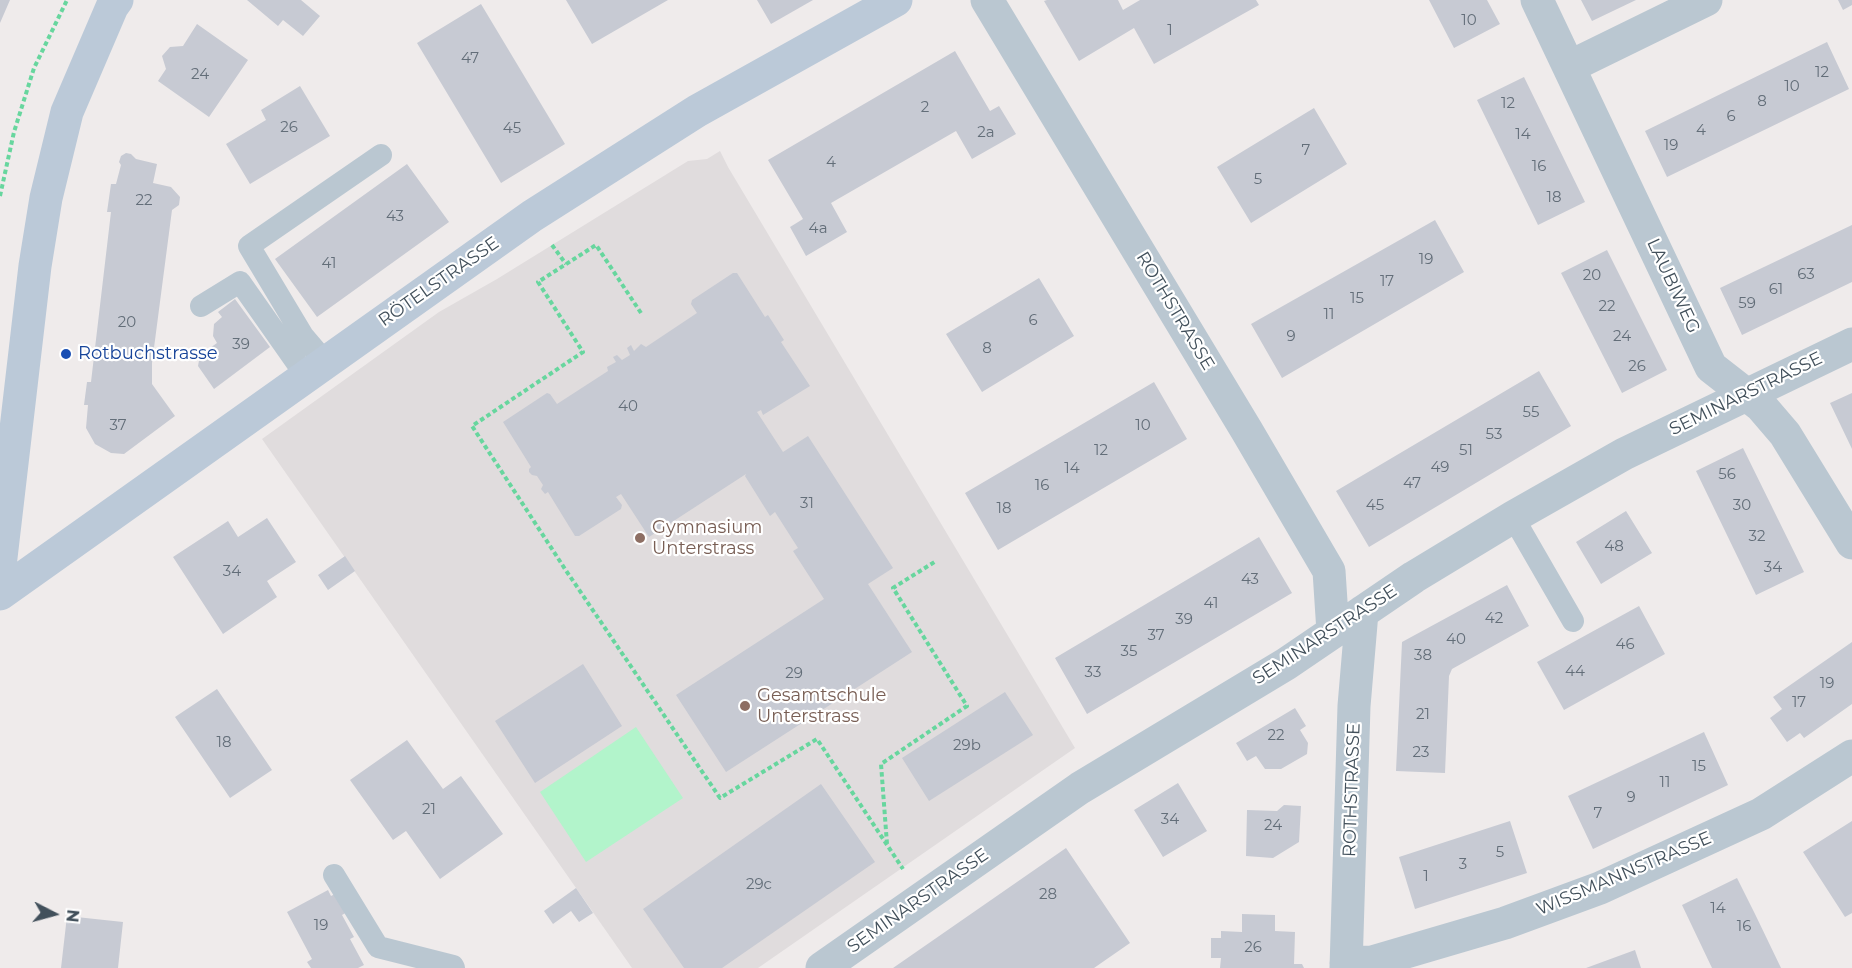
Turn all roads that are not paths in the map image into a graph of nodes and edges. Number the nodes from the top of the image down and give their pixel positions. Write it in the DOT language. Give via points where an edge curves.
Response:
graph roads {
  1 [pos="117,0"];
  2 [pos="896,0"];
  3 [pos="987,0"];
  4 [pos="1537,0"];
  5 [pos="1706,0"];
  6 [pos="1569,67"];
  7 [pos="381,155"];
  8 [pos="201,306"];
  9 [pos="1852,344"];
  10 [pos="316,370"];
  11 [pos="1746,393"];
  12 [pos="1513,517"];
  13 [pos="1852,543"];
  14 [pos="0,566"];
  15 [pos="0,594"];
  16 [pos="1362,612"];
  17 [pos="1573,621"];
  18 [pos="1333,632"];
  19 [pos="1852,756"];
  20 [pos="334,875"];
  21 [pos="1346,966"];
  22 [pos="454,968"];
  23 [pos="822,968"];
  1 -- 14 [label="street" via="67,112 46,198 34,266"];
  2 -- 10 [label="street, RÖTELSTRASSE" via="697,111 602,171 532,216"];
  3 -- 18 [label="street, ROTHSTRASSE" via="1329,570"];
  4 -- 6 [label="street, LAUBIWEG"];
  5 -- 6 [label="street"];
  6 -- 11 [label="street, LAUBIWEG" via="1711,367"];
  7 -- 10 [label="lane" via="249,246 303,336"];
  8 -- 10 [label="lane" via="240,282"];
  9 -- 11 [label="street, SEMINARSTRASSE"];
  10 -- 15 [label="street, RÖTELSTRASSE"];
  11 -- 12 [label="street, SEMINARSTRASSE" via="1624,454"];
  11 -- 13 [label="street, LAUBIWEG" via="1785,434"];
  12 -- 16 [label="street, SEMINARSTRASSE"];
  12 -- 17 [label="lane"];
  16 -- 18 [label="street, SEMINARSTRASSE"];
  16 -- 21 [label="street, ROTHSTRASSE" via="1354,706"];
  18 -- 23 [label="street, SEMINARSTRASSE" via="1080,788"];
  19 -- 21 [label="street, WISSMANNSTRASSE" via="1761,814 1600,888 1483,930"];
  20 -- 22 [label="lane" via="378,947"];
}
